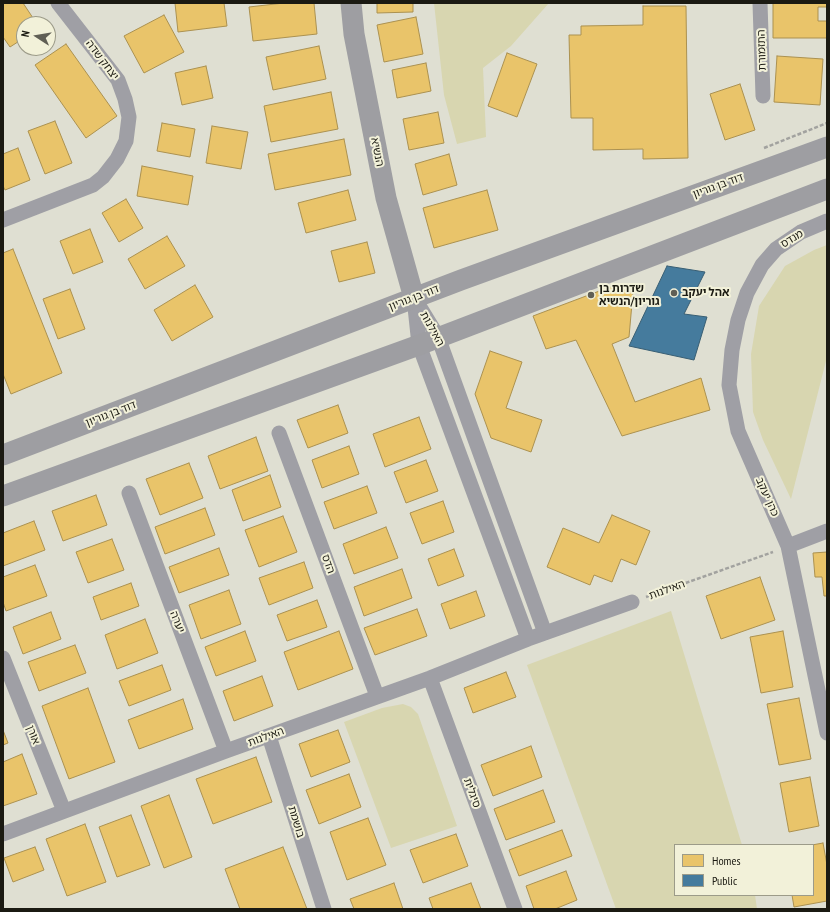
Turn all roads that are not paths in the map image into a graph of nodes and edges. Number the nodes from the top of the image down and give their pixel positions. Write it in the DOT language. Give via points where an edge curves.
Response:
graph roads {
  1 [pos="58,3"];
  2 [pos="351,3"];
  3 [pos="760,3"];
  4 [pos="764,96"];
  5 [pos="827,147"];
  6 [pos="827,189"];
  7 [pos="3,220"];
  8 [pos="827,221"];
  9 [pos="762,265"];
  10 [pos="414,298"];
  11 [pos="438,337"];
  12 [pos="419,345"];
  13 [pos="279,433"];
  14 [pos="3,455"];
  15 [pos="129,493"];
  16 [pos="3,496"];
  17 [pos="827,531"];
  18 [pos="788,546"];
  19 [pos="632,602"];
  20 [pos="545,633"];
  21 [pos="528,639"];
  22 [pos="3,658"];
  23 [pos="430,678"];
  24 [pos="377,696"];
  25 [pos="827,733"];
  26 [pos="269,736"];
  27 [pos="226,751"];
  28 [pos="64,811"];
  29 [pos="3,834"];
  30 [pos="324,909"];
  31 [pos="514,909"];
  1 -- 7 [label="street, יצחק שדה" via="118,80 129,117 126,141 118,159 93,185"];
  2 -- 10 [label="main road, הנשיא" via="354,34 386,198"];
  3 -- 4 [label="street, התזמורת"];
  5 -- 10 [label="main road, דוד בן גוריון"];
  6 -- 11 [label="main road"];
  8 -- 9 [label="street, מנדס" via="795,236 776,249"];
  9 -- 18 [label="street, כהן יעקב" via="747,293 738,320 729,385 738,431"];
  10 -- 11 [label="street, האילנות"];
  10 -- 12 [label="street, האילנות"];
  10 -- 14 [label="main road, דוד בן גוריון"];
  11 -- 12 [label="main road"];
  11 -- 20 [label="street, האילנות"];
  12 -- 16 [label="main road"];
  12 -- 21 [label="street, האילנות"];
  13 -- 24 [label="street, הדס"];
  15 -- 27 [label="street, יערה"];
  17 -- 18 [label="street"];
  18 -- 25 [label="street, כהן יעקב"];
  19 -- 20 [label="street, האילנות"];
  20 -- 21 [label="street, האילנות"];
  21 -- 23 [label="street, האילנות"];
  22 -- 28 [label="street, אורן"];
  23 -- 24 [label="street, האילנות"];
  23 -- 31 [label="street, סיגלית"];
  24 -- 26 [label="street, האילנות"];
  26 -- 27 [label="street, האילנות"];
  26 -- 30 [label="street, בושמת"];
  27 -- 28 [label="street, האילנות"];
  28 -- 29 [label="street, האילנות"];
}
